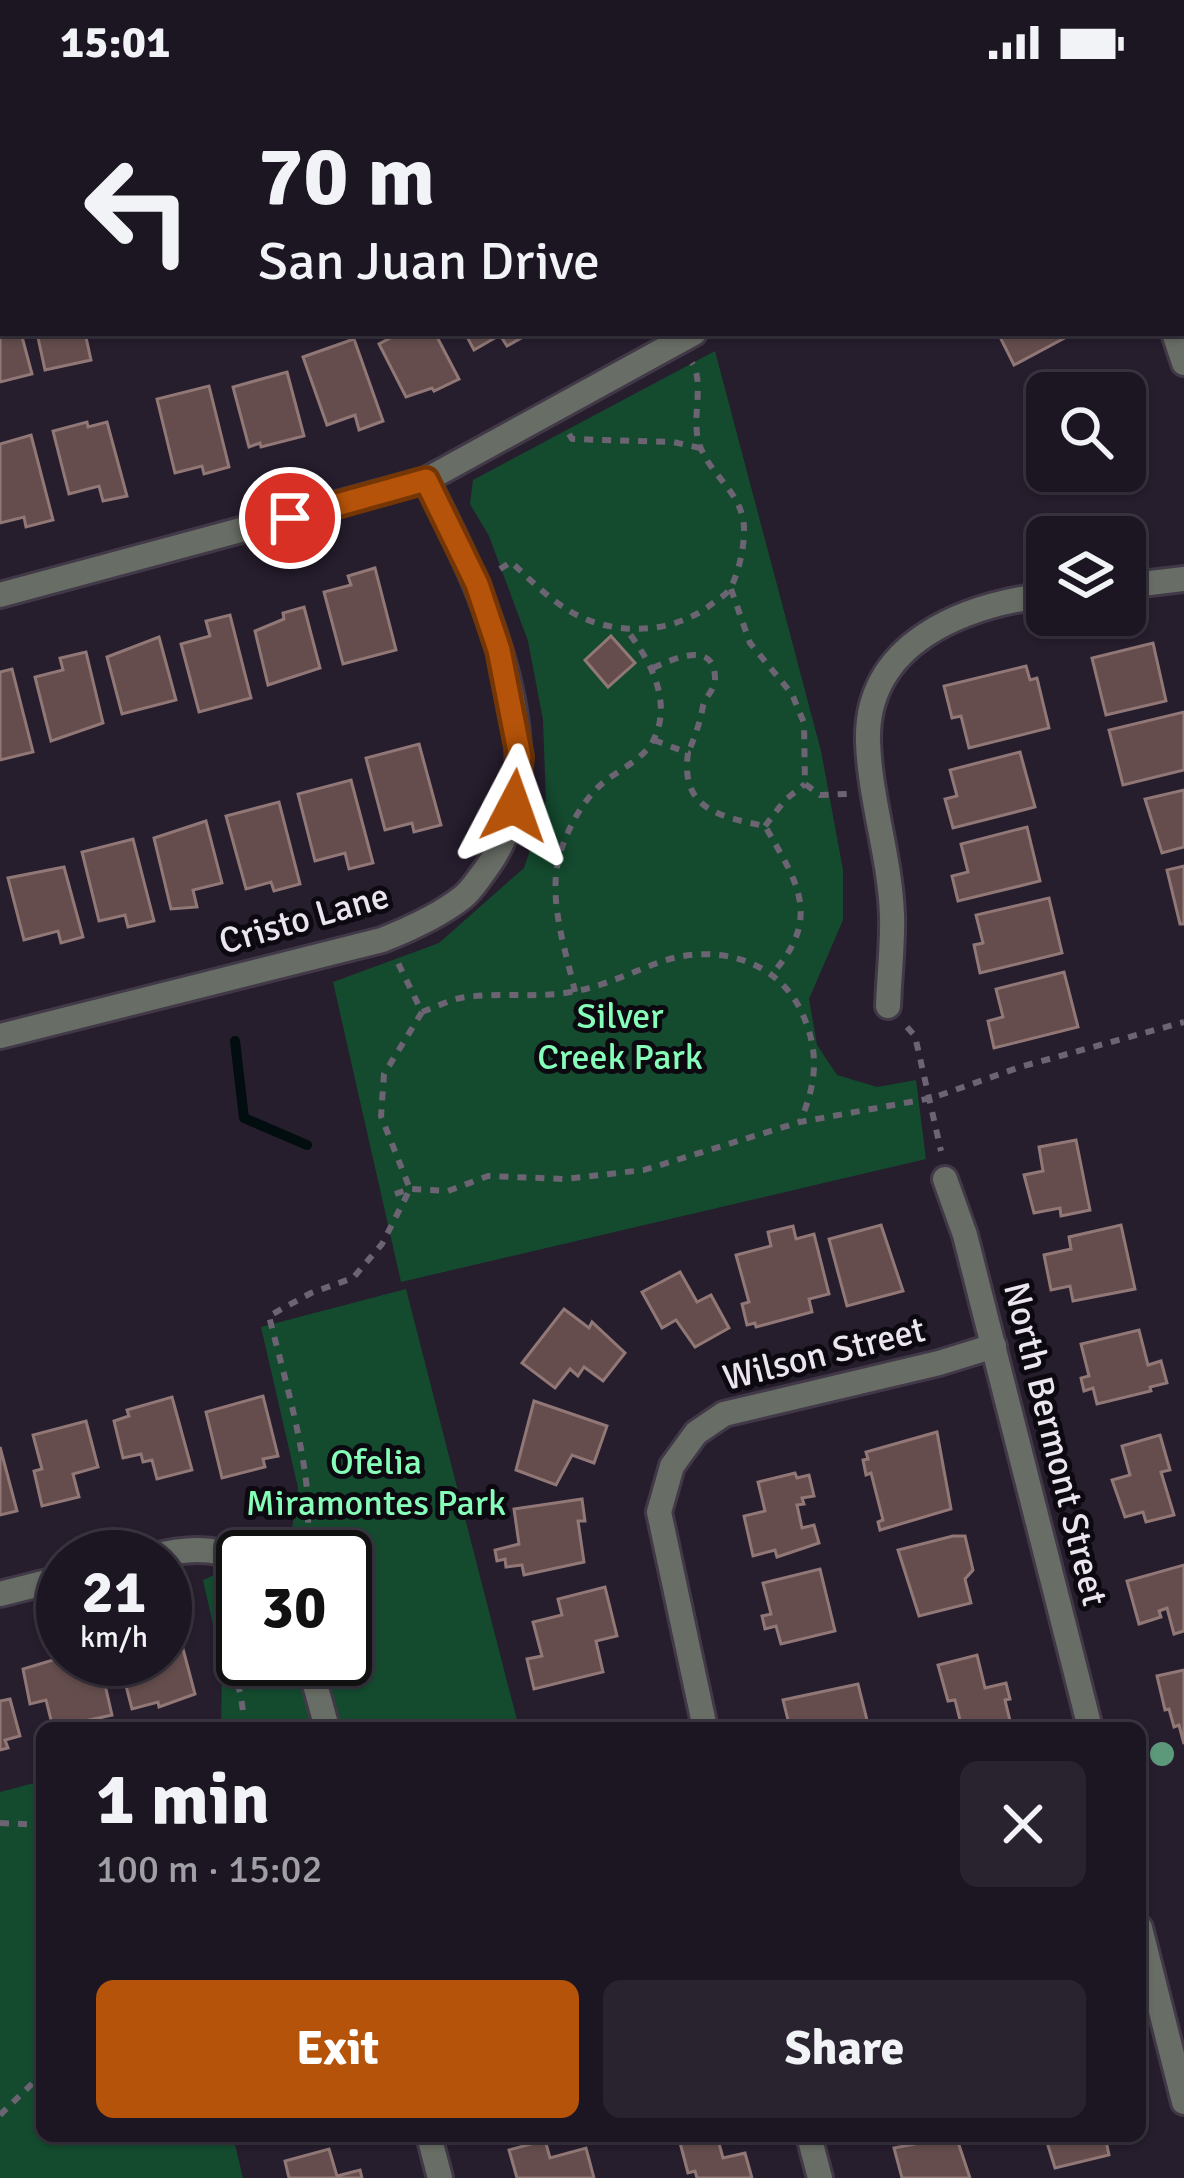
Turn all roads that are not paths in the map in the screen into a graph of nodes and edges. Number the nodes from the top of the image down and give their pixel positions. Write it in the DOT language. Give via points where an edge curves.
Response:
graph roads {
  1 [pos="689,336"];
  2 [pos="426,480"];
  3 [pos="1184,579"];
  4 [pos="1146,584"];
  5 [pos="0,595"];
  6 [pos="1026,597"];
  7 [pos="888,1006"];
  8 [pos="0,1036"];
  9 [pos="946,1179"];
  10 [pos="994,1346"];
  11 [pos="36,1585"];
  12 [pos="0,1594"];
  13 [pos="315,1686"];
  14 [pos="325,1722"];
  15 [pos="704,1722"];
  16 [pos="1088,1722"];
  17 [pos="1146,1952"];
  18 [pos="1184,2102"];
  19 [pos="431,2142"];
  20 [pos="811,2142"];
  21 [pos="440,2178"];
  22 [pos="820,2178"];
  1 -- 2 [label="street"];
  2 -- 5 [label="street"];
  2 -- 8 [label="street, Cristo Lane" via="477,584 520,757 499,852 466,895 390,937"];
  3 -- 4 [label="street"];
  6 -- 7 [label="street" via="954,616 918,637 872,704 868,741 892,914"];
  9 -- 10 [label="street, North Bermont Street"];
  10 -- 15 [label="street, Wilson Street" via="724,1414 696,1433 672,1466 659,1512"];
  10 -- 16 [label="street, North Bermont Street"];
  11 -- 12 [label="street"];
  13 -- 14 [label="street"];
  17 -- 18 [label="street"];
  19 -- 21 [label="street"];
  20 -- 22 [label="street"];
}
